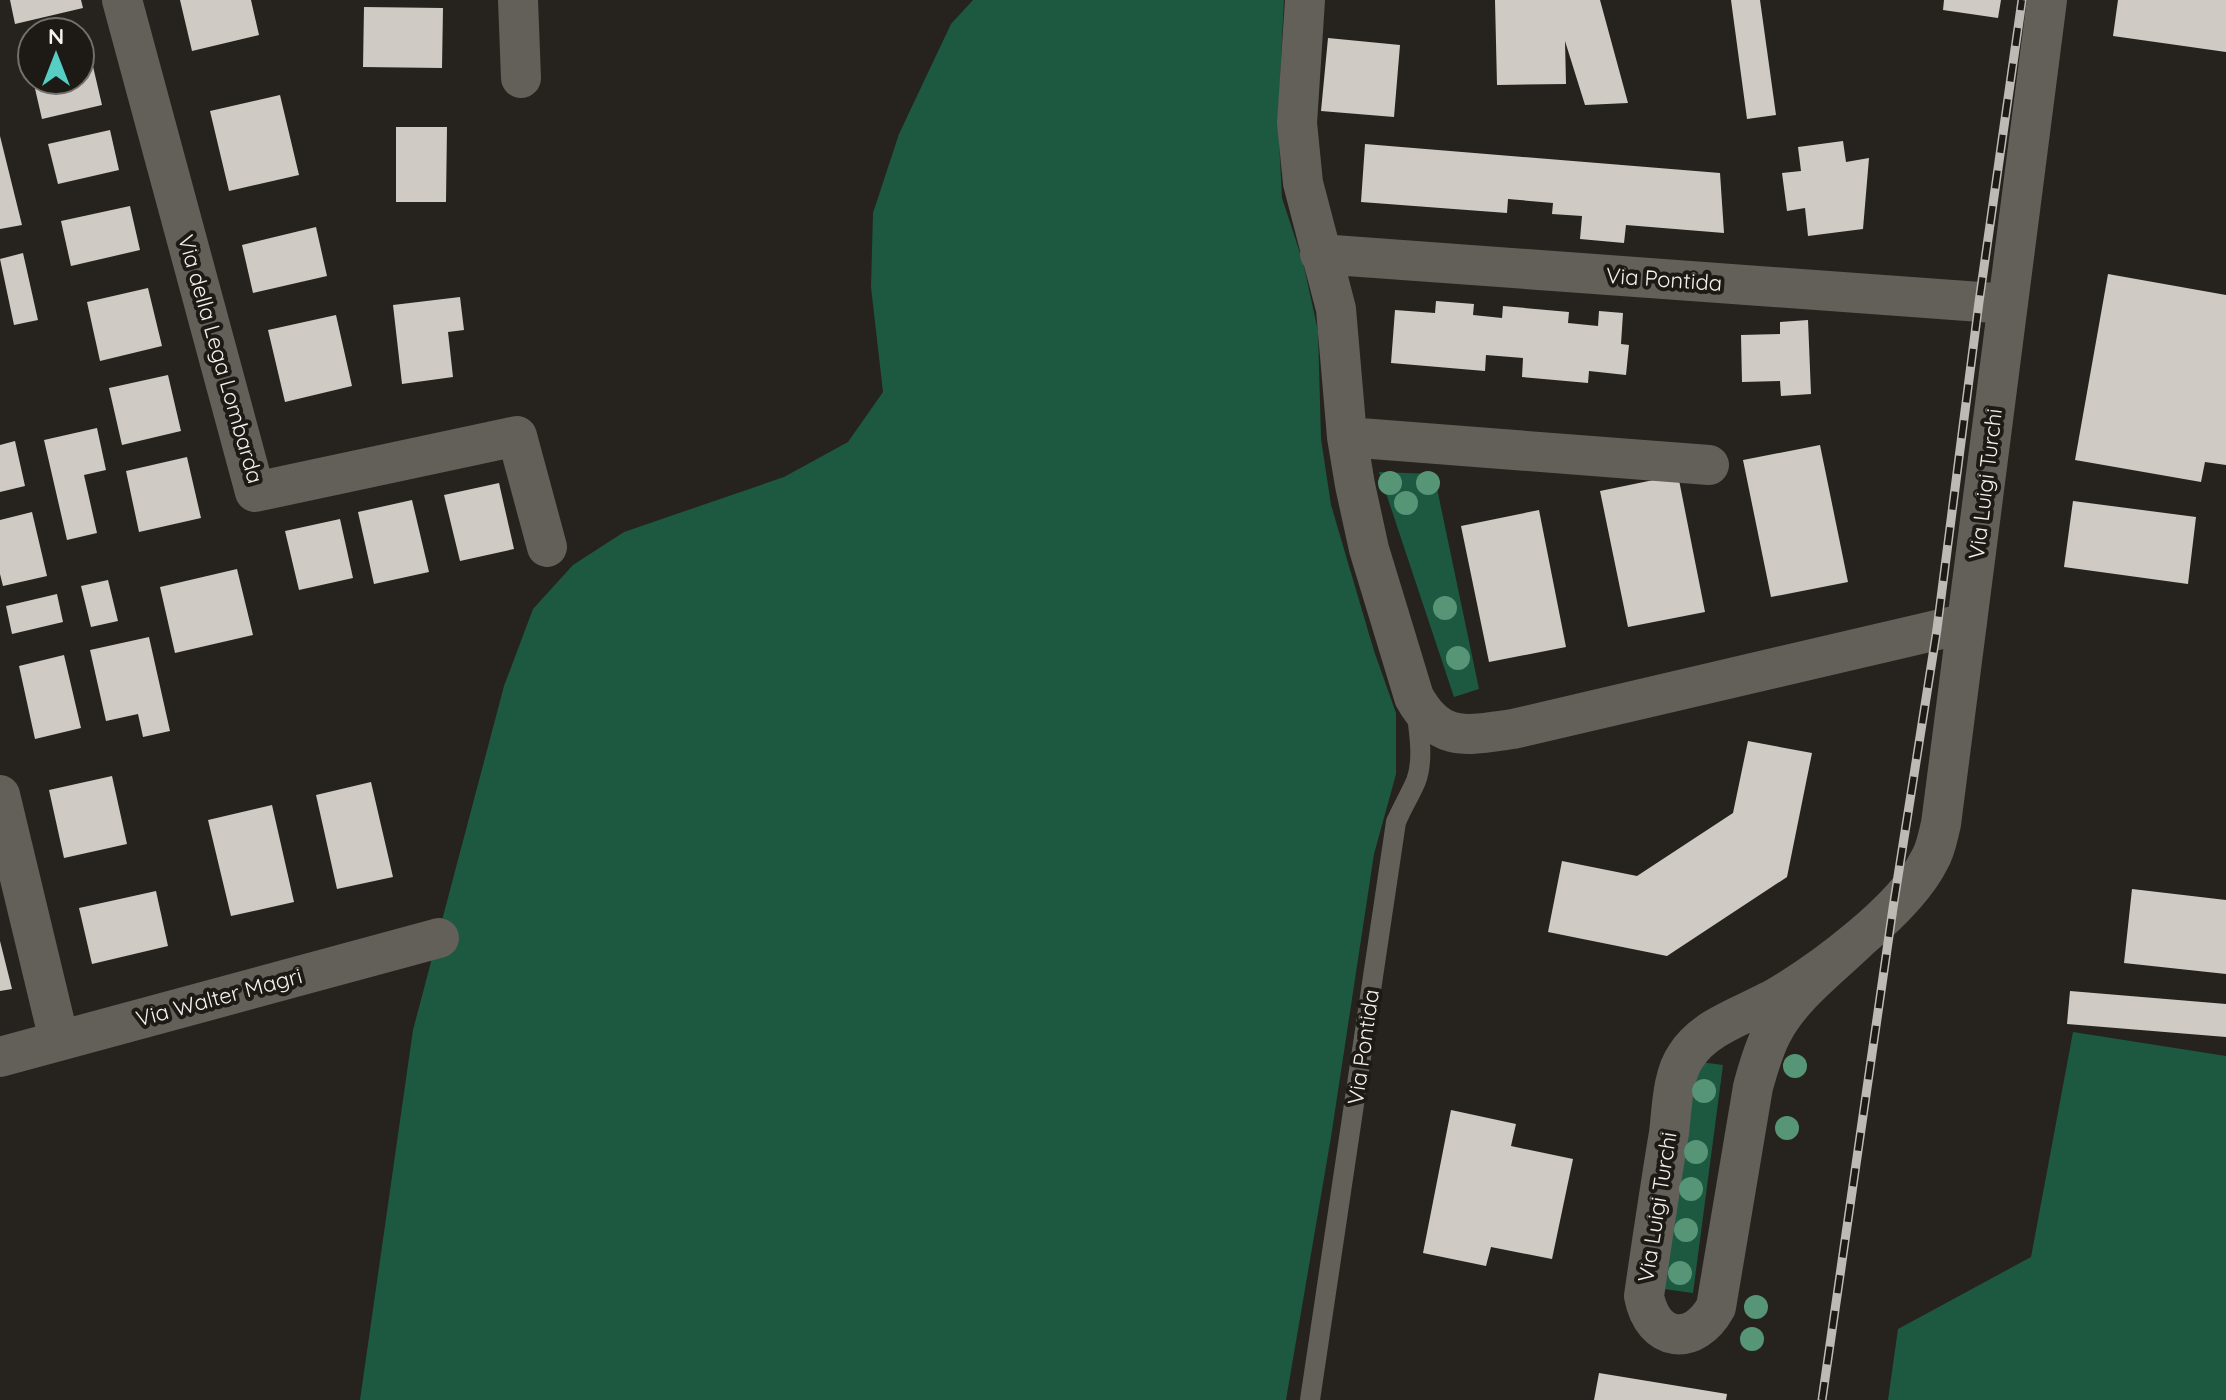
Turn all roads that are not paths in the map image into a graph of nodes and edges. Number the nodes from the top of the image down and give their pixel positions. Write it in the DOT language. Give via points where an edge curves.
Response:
graph roads {
  1 [pos="122,0"];
  2 [pos="518,0"];
  3 [pos="1305,0"];
  4 [pos="2047,0"];
  5 [pos="521,78"];
  6 [pos="1320,254"];
  7 [pos="2008,304"];
  8 [pos="1347,437"];
  9 [pos="1709,465"];
  10 [pos="547,547"];
  11 [pos="1967,623"];
  12 [pos="1414,697"];
  13 [pos="0,795"];
  14 [pos="439,938"];
  15 [pos="1858,940"];
  16 [pos="59,1040"];
  17 [pos="0,1057"];
  18 [pos="1310,1400"];
  1 -- 10 [label="street, Via della Lega Lombarda" via="255,492 517,436"];
  2 -- 5 [label="street"];
  3 -- 6 [label="street, Via Pontida" via="1297,123 1303,183"];
  4 -- 7 [label="street, Via Luigi Turchi"];
  6 -- 7 [label="street, Via Pontida"];
  6 -- 8 [label="street, Via Pontida" via="1336,309"];
  7 -- 11 [label="street, Via Luigi Turchi"];
  8 -- 9 [label="street"];
  8 -- 12 [label="street, Via Pontida" via="1369,549"];
  11 -- 12 [label="street, Via Pontida" via="1498,731 1458,734 1436,727"];
  11 -- 15 [label="street, Via Luigi Turchi" via="1941,824 1931,858 1893,908"];
  12 -- 18 [label="lane, Via Pontida" via="1419,736 1416,780 1396,822"];
  13 -- 16 [label="street"];
  14 -- 16 [label="street, Via Walter Magri"];
  15 -- 15 [label="street, Via Luigi Turchi" via="1774,999 1726,1023 1685,1056 1644,1296 1657,1327 1675,1334 1695,1330 1716,1307 1761,1060 1773,1031 1797,999"];
  16 -- 17 [label="street, Via Walter Magri"];
}
